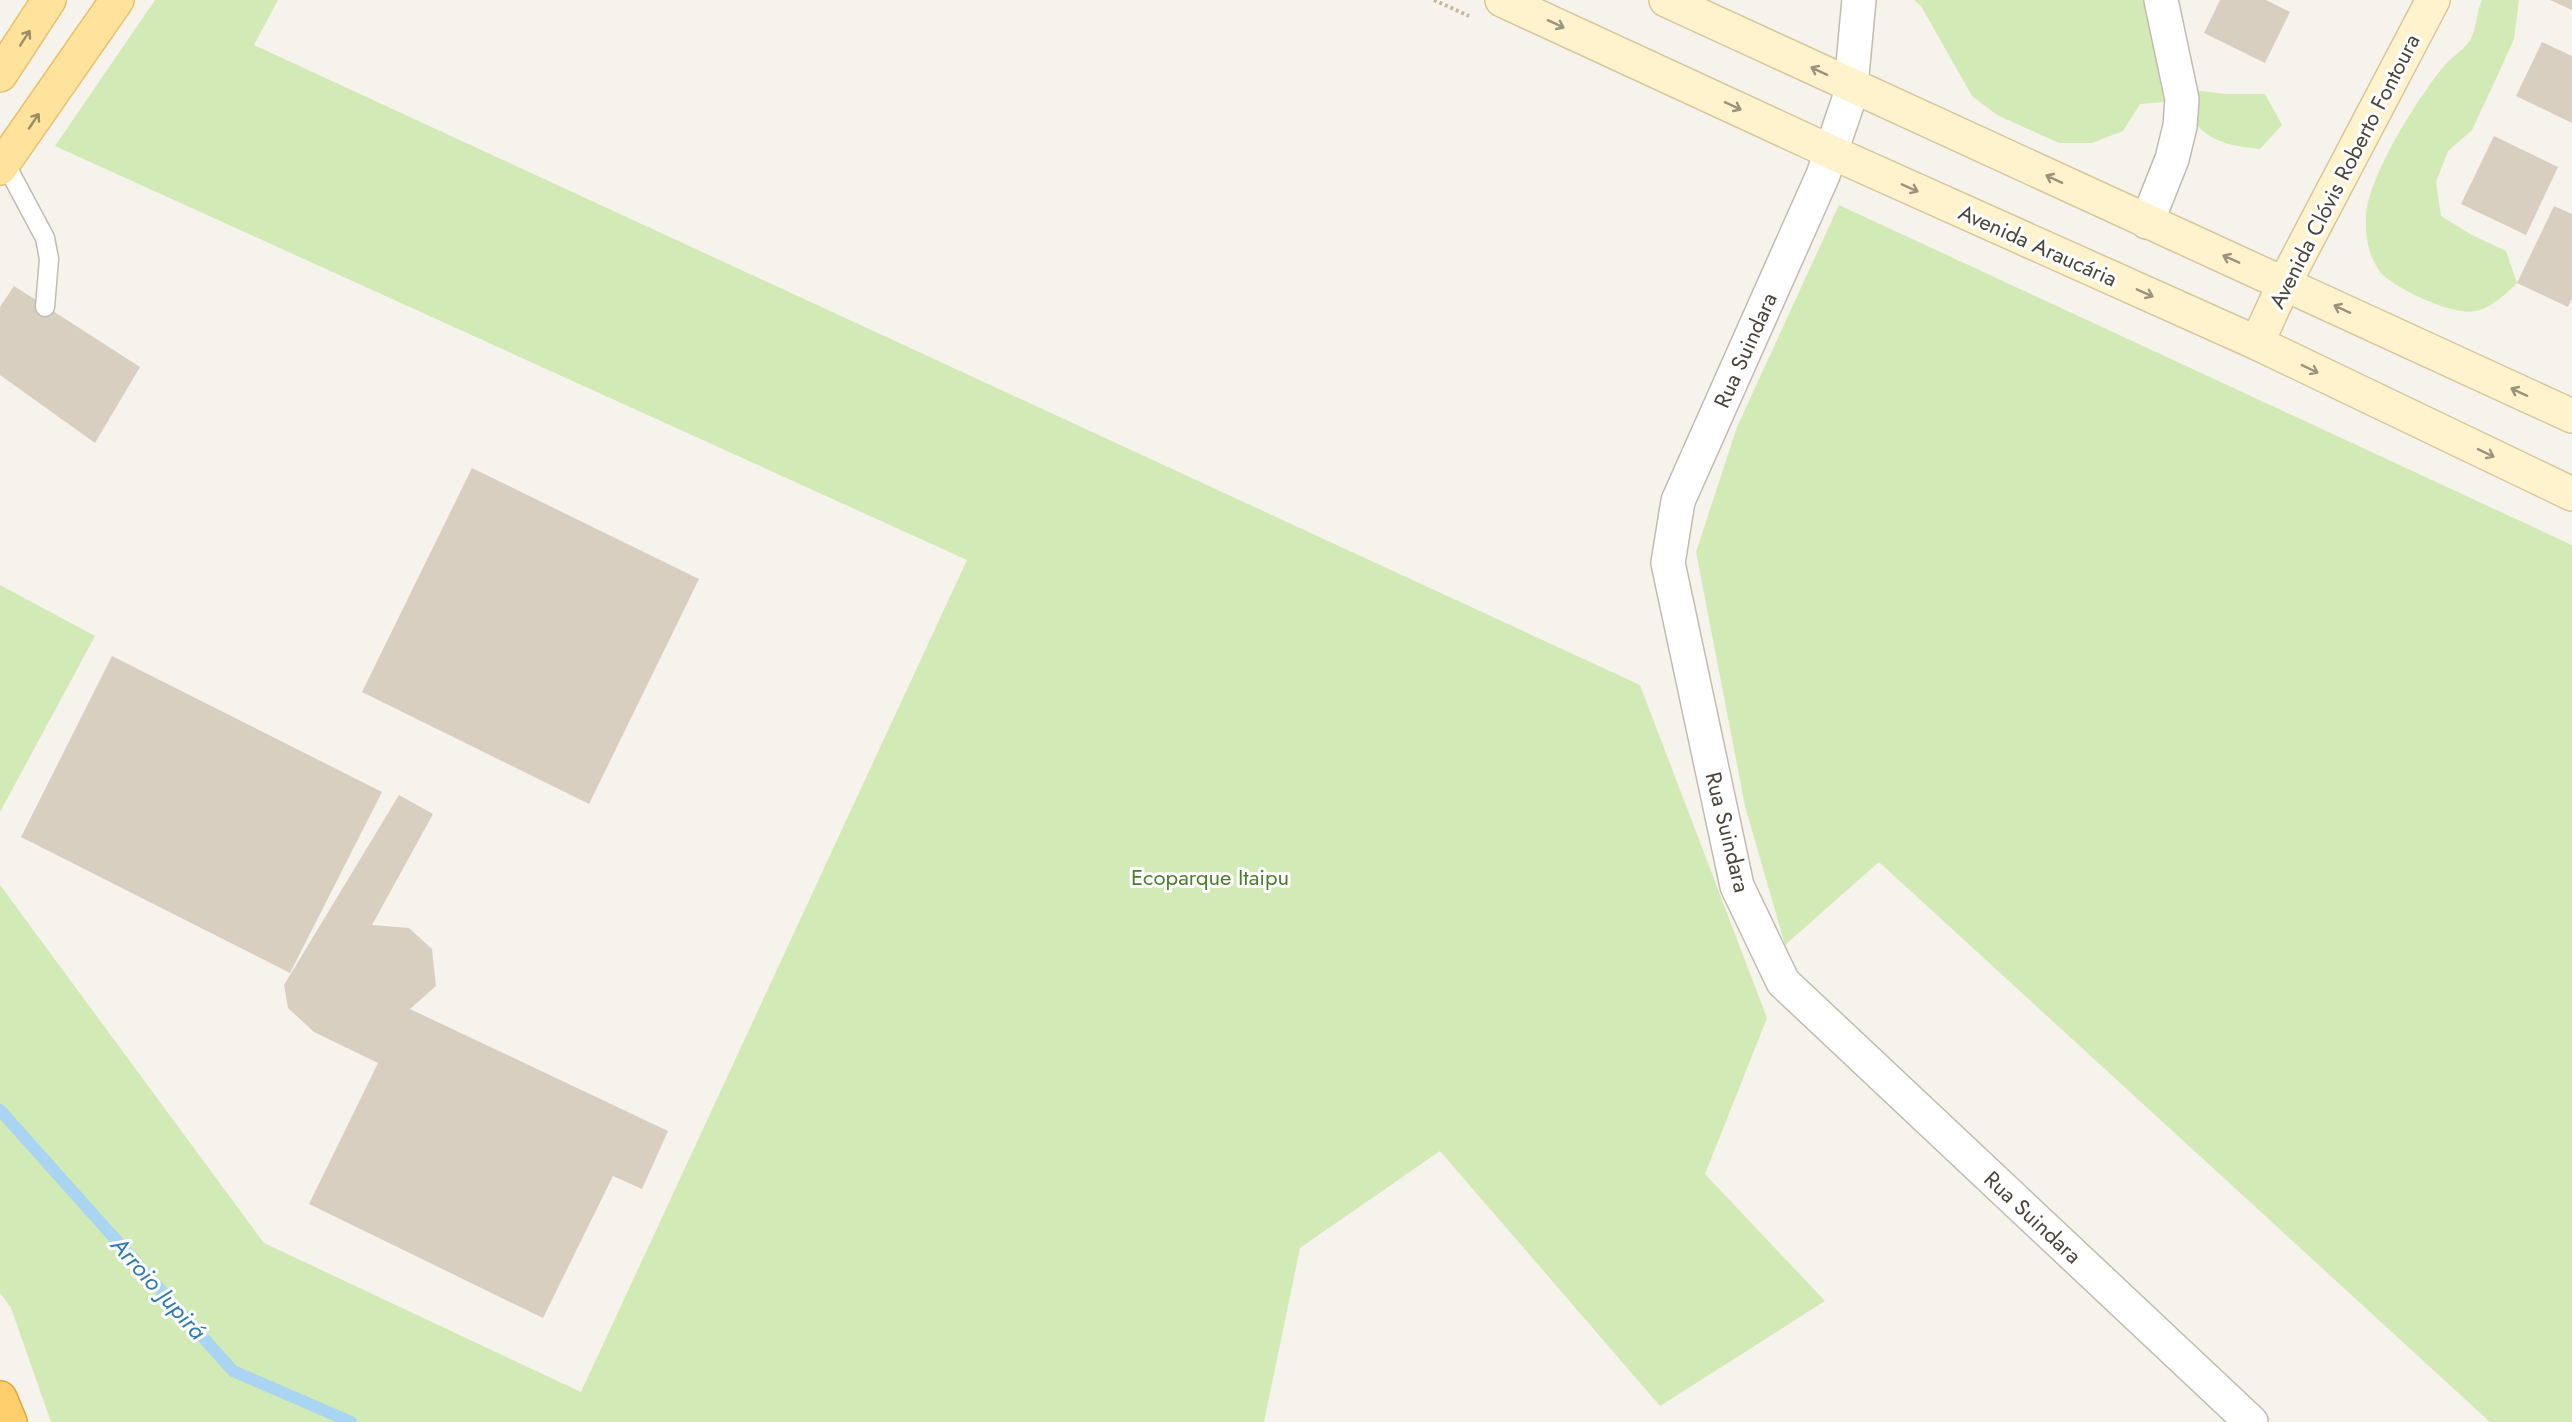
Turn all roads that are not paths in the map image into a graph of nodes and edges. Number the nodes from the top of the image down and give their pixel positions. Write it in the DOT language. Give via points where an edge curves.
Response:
graph roads {
  1 [pos="117,0"];
  2 [pos="1503,0"];
  3 [pos="1666,0"];
  4 [pos="1859,0"];
  5 [pos="2161,0"];
  6 [pos="2433,0"];
  7 [pos="49,1"];
  8 [pos="0,75"];
  9 [pos="1852,86"];
  10 [pos="1827,163"];
  11 [pos="2,166"];
  12 [pos="2147,222"];
  13 [pos="2285,282"];
  14 [pos="45,307"];
  15 [pos="2257,343"];
  16 [pos="2572,416"];
  17 [pos="2572,494"];
  18 [pos="0,1398"];
  19 [pos="10,1422"];
  20 [pos="2251,1422"];
  11 -- 1 [label="main road, one-way"];
  2 -- 10 [label="street, Avenida Araucária, one-way"];
  9 -- 3 [label="street, one-way"];
  4 -- 9 [label="street, Rua Suindara"];
  5 -- 12 [label="street" via="2182,99 2172,159"];
  6 -- 13 [label="street, Avenida Clóvis Roberto Fontoura"];
  8 -- 7 [label="main road, one-way"];
  9 -- 10 [label="street, Rua Suindara"];
  12 -- 9 [label="street, one-way"];
  10 -- 15 [label="street, Avenida Araucária, one-way"];
  10 -- 20 [label="street, Rua Suindara" via="1678,501 1668,563 1737,886 1783,982"];
  11 -- 14 [label="lane" via="45,238 49,259"];
  13 -- 12 [label="street, one-way"];
  13 -- 15 [label="street, Avenida Clóvis Roberto Fontoura"];
  16 -- 13 [label="street, one-way"];
  15 -- 17 [label="street, Avenida Araucária, one-way"];
  18 -- 19 [label="highway"];
}
